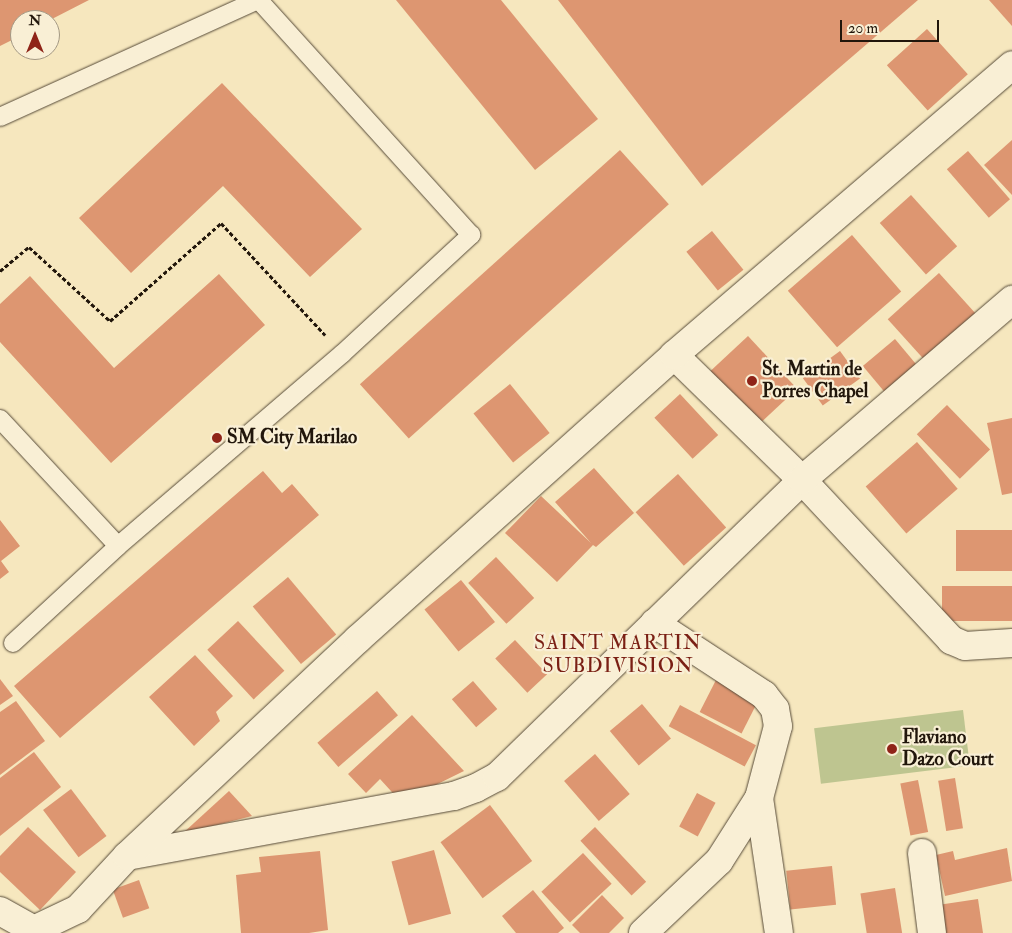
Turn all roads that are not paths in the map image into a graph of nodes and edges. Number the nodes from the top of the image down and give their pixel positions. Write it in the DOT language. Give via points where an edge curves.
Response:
graph roads {
  1 [pos="258,0"];
  2 [pos="1012,65"];
  3 [pos="0,117"];
  4 [pos="1012,300"];
  5 [pos="674,355"];
  6 [pos="0,419"];
  7 [pos="802,480"];
  8 [pos="118,546"];
  9 [pos="654,623"];
  10 [pos="13,643"];
  11 [pos="1012,643"];
  12 [pos="759,798"];
  13 [pos="922,852"];
  14 [pos="127,856"];
  15 [pos="0,911"];
  16 [pos="643,933"];
  17 [pos="779,933"];
  18 [pos="932,933"];
  1 -- 3 [label="lane"];
  1 -- 8 [label="lane" via="471,235 342,354"];
  2 -- 5 [label="street"];
  4 -- 7 [label="street"];
  5 -- 7 [label="street"];
  5 -- 14 [label="street" via="358,638"];
  6 -- 8 [label="lane"];
  7 -- 9 [label="street"];
  7 -- 11 [label="street" via="951,640 965,646"];
  8 -- 10 [label="lane"];
  9 -- 12 [label="street" via="764,695 776,709 778,726"];
  9 -- 14 [label="street" via="497,777 476,788 454,796"];
  12 -- 16 [label="street" via="719,861"];
  12 -- 17 [label="street"];
  13 -- 18 [label="street"];
  14 -- 15 [label="street" via="78,909 34,930"];
}
